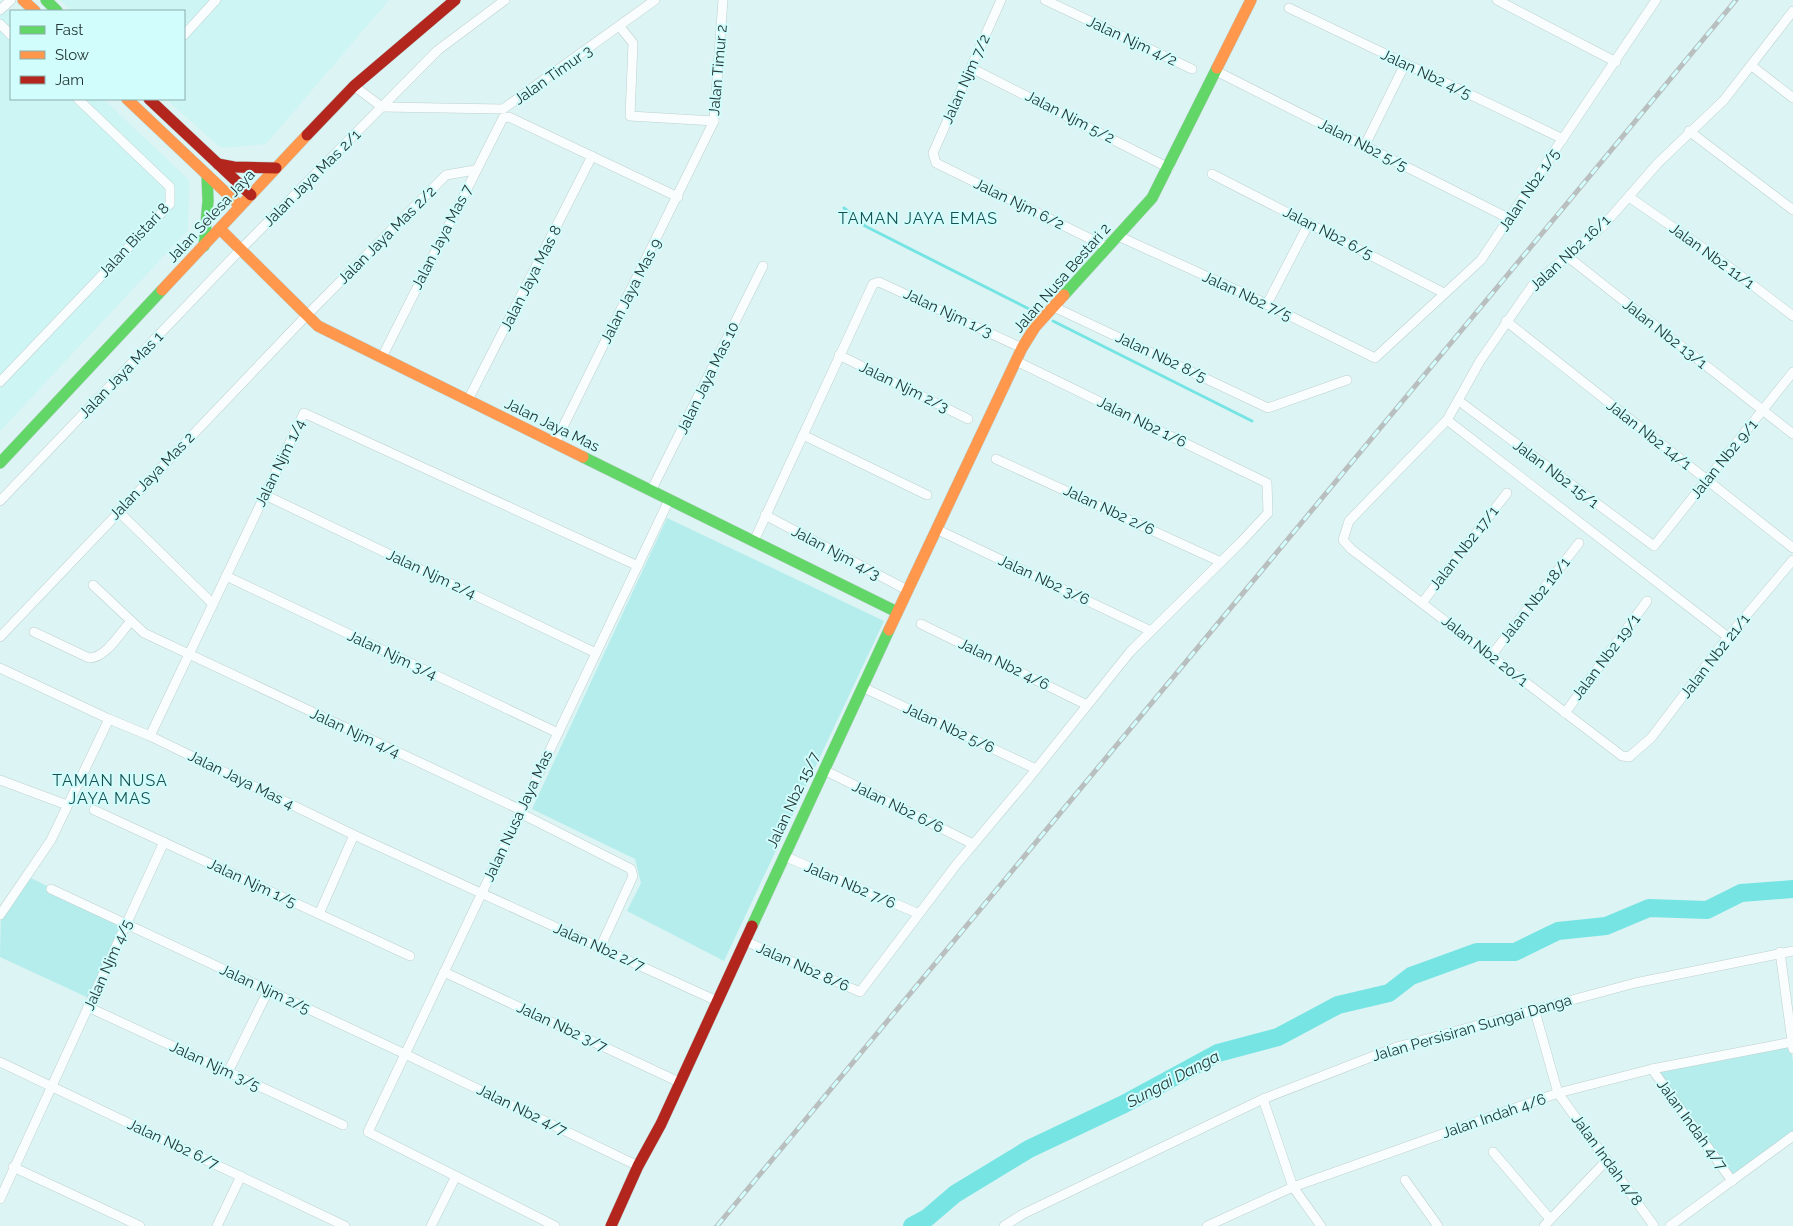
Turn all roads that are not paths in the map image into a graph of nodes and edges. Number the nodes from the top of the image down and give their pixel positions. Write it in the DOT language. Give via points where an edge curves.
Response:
graph roads {
  1 [pos="11,0"];
  2 [pos="23,0"];
  3 [pos="46,0"];
  4 [pos="216,0"];
  5 [pos="455,0"];
  6 [pos="505,0"];
  7 [pos="655,0"];
  8 [pos="723,0"];
  9 [pos="1000,0"];
  10 [pos="1045,0"];
  11 [pos="1251,0"];
  12 [pos="1496,0"];
  13 [pos="1656,0"];
  14 [pos="1289,8"];
  15 [pos="0,10"];
  16 [pos="34,10"];
  17 [pos="57,10"];
  18 [pos="1793,11"];
  19 [pos="0,24"];
  20 [pos="620,27"];
  21 [pos="10,34"];
  22 [pos="185,34"];
  23 [pos="1616,62"];
  24 [pos="1405,64"];
  25 [pos="1752,66"];
  26 [pos="971,68"];
  27 [pos="1192,69"];
  28 [pos="1216,71"];
  29 [pos="354,86"];
  30 [pos="1793,98"];
  31 [pos="79,100"];
  32 [pos="128,100"];
  33 [pos="150,100"];
  34 [pos="382,107"];
  35 [pos="714,122"];
  36 [pos="1688,131"];
  37 [pos="707,139"];
  38 [pos="1563,140"];
  39 [pos="1365,145"];
  40 [pos="592,156"];
  41 [pos="933,158"];
  42 [pos="218,164"];
  43 [pos="276,168"];
  44 [pos="1169,168"];
  45 [pos="475,170"];
  46 [pos="1212,174"];
  47 [pos="207,175"];
  48 [pos="251,195"];
  49 [pos="678,197"];
  50 [pos="1629,197"];
  51 [pos="240,206"];
  52 [pos="1793,210"];
  53 [pos="1510,219"];
  54 [pos="1309,224"];
  55 [pos="220,229"];
  56 [pos="1118,236"];
  57 [pos="204,246"];
  58 [pos="1107,247"];
  59 [pos="241,249"];
  60 [pos="1568,257"];
  61 [pos="763,266"];
  62 [pos="1444,293"];
  63 [pos="1267,304"];
  64 [pos="1054,307"];
  65 [pos="306,316"];
  66 [pos="1793,316"];
  67 [pos="1506,321"];
  68 [pos="1022,348"];
  69 [pos="839,355"];
  70 [pos="382,357"];
  71 [pos="1375,358"];
  72 [pos="1016,361"];
  73 [pos="1793,372"];
  74 [pos="1347,380"];
  75 [pos="0,382"];
  76 [pos="468,400"];
  77 [pos="1459,401"];
  78 [pos="1763,410"];
  79 [pos="968,418"];
  80 [pos="1447,420"];
  81 [pos="1793,434"];
  82 [pos="803,435"];
  83 [pos="555,443"];
  84 [pos="996,459"];
  85 [pos="0,463"];
  86 [pos="1706,480"];
  87 [pos="651,491"];
  88 [pos="1507,493"];
  89 [pos="927,494"];
  90 [pos="265,495"];
  91 [pos="669,500"];
  92 [pos="0,501"];
  93 [pos="118,511"];
  94 [pos="765,515"];
  95 [pos="936,529"];
  96 [pos="1345,530"];
  97 [pos="754,541"];
  98 [pos="1579,543"];
  99 [pos="1654,546"];
  100 [pos="1793,548"];
  101 [pos="1793,560"];
  102 [pos="1221,562"];
  103 [pos="638,566"];
  104 [pos="226,576"];
  105 [pos="93,586"];
  106 [pos="907,590"];
  107 [pos="1647,601"];
  108 [pos="1422,603"];
  109 [pos="213,604"];
  110 [pos="896,612"];
  111 [pos="130,621"];
  112 [pos="921,624"];
  113 [pos="1151,631"];
  114 [pos="34,632"];
  115 [pos="0,637"];
  116 [pos="1728,637"];
  117 [pos="596,653"];
  118 [pos="188,655"];
  119 [pos="1491,656"];
  120 [pos="0,668"];
  121 [pos="862,687"];
  122 [pos="1087,705"];
  123 [pos="1565,713"];
  124 [pos="108,719"];
  125 [pos="558,733"];
  126 [pos="150,736"];
  127 [pos="1637,752"];
  128 [pos="1036,769"];
  129 [pos="824,770"];
  130 [pos="0,780"];
  131 [pos="67,805"];
  132 [pos="94,810"];
  133 [pos="521,811"];
  134 [pos="354,835"];
  135 [pos="164,842"];
  136 [pos="973,844"];
  137 [pos="784,856"];
  138 [pos="51,889"];
  139 [pos="481,894"];
  140 [pos="917,913"];
  141 [pos="319,914"];
  142 [pos="0,915"];
  143 [pos="126,924"];
  144 [pos="745,941"];
  145 [pos="600,948"];
  146 [pos="1793,951"];
  147 [pos="1780,952"];
  148 [pos="410,956"];
  149 [pos="444,972"];
  150 [pos="268,991"];
  151 [pos="717,1001"];
  152 [pos="88,1007"];
  153 [pos="1534,1008"];
  154 [pos="1792,1046"];
  155 [pos="405,1054"];
  156 [pos="0,1062"];
  157 [pos="1652,1069"];
  158 [pos="228,1072"];
  159 [pos="679,1082"];
  160 [pos="52,1086"];
  161 [pos="1558,1093"];
  162 [pos="1263,1099"];
  163 [pos="342,1125"];
  164 [pos="1793,1136"];
  165 [pos="1492,1152"];
  166 [pos="1607,1160"];
  167 [pos="638,1166"];
  168 [pos="13,1167"];
  169 [pos="241,1176"];
  170 [pos="456,1176"];
  171 [pos="1405,1180"];
  172 [pos="1732,1181"];
  173 [pos="1293,1187"];
  174 [pos="0,1198"];
  175 [pos="1547,1223"];
  176 [pos="140,1226"];
  177 [pos="217,1226"];
  178 [pos="345,1226"];
  179 [pos="431,1226"];
  180 [pos="555,1226"];
  181 [pos="611,1226"];
  182 [pos="1004,1226"];
  183 [pos="1207,1226"];
  184 [pos="1321,1226"];
  185 [pos="1438,1226"];
  186 [pos="1654,1226"];
  187 [pos="1670,1226"];
  1 -- 15 [label="street"];
  2 -- 16 [label="street"];
  3 -- 17 [label="street"];
  4 -- 22 [label="street"];
  5 -- 29 [label="street, Jalan Selesa Jaya"];
  6 -- 34 [label="street, Jalan Jaya Mas 2/1" via="438,50"];
  7 -- 20 [label="street, Jalan Timur 3"];
  8 -- 35 [label="street, Jalan Timur 2"];
  9 -- 26 [label="street, Jalan Njm 7/2"];
  10 -- 27 [label="street, Jalan Njm 4/2"];
  11 -- 28 [label="street, Jalan Nusa Bestari 2"];
  12 -- 23 [label="street"];
  13 -- 23 [label="street, Jalan Nb2 1/5"];
  14 -- 24 [label="street, Jalan Nb2 4/5"];
  18 -- 25 [label="street, Jalan Nb2 16/1"];
  19 -- 21 [label="street"];
  20 -- 34 [label="street, Jalan Timur 3" via="503,109"];
  20 -- 35 [label="street" via="633,43 630,116"];
  23 -- 38 [label="street, Jalan Nb2 1/5"];
  24 -- 38 [label="street, Jalan Nb2 4/5"];
  24 -- 39 [label="street"];
  25 -- 30 [label="street"];
  25 -- 36 [label="street, Jalan Nb2 16/1" via="1724,100"];
  26 -- 41 [label="street, Jalan Njm 7/2"];
  26 -- 44 [label="street, Jalan Njm 5/2"];
  28 -- 39 [label="street, Jalan Nb2 5/5"];
  28 -- 44 [label="street, Jalan Nusa Bestari 2"];
  29 -- 34 [label="street"];
  29 -- 43 [label="street, Jalan Selesa Jaya"];
  31 -- 75 [label="street, Jalan Bistari 8" via="170,187 170,204"];
  32 -- 47 [label="street"];
  33 -- 42 [label="street"];
  34 -- 59 [label="street, Jalan Jaya Mas 2/1"];
  35 -- 37 [label="street, Jalan Timur 2"];
  36 -- 50 [label="street, Jalan Nb2 16/1"];
  36 -- 52 [label="street"];
  37 -- 49 [label="street, Jalan Jaya Mas 9"];
  38 -- 53 [label="street, Jalan Nb2 1/5"];
  39 -- 53 [label="street, Jalan Nb2 5/5"];
  40 -- 45 [label="street, Jalan Jaya Mas 7" via="509,117 503,118"];
  40 -- 49 [label="street"];
  40 -- 76 [label="street, Jalan Jaya Mas 8"];
  41 -- 58 [label="street, Jalan Njm 6/2" via="936,163"];
  42 -- 43 [label="street"];
  42 -- 48 [label="street"];
  43 -- 48 [label="street, Jalan Selesa Jaya"];
  44 -- 56 [label="street, Jalan Nusa Bestari 2" via="1152,198"];
  45 -- 65 [label="street, Jalan Jaya Mas 2/2" via="446,175"];
  45 -- 70 [label="street, Jalan Jaya Mas 7"];
  46 -- 54 [label="street, Jalan Nb2 6/5"];
  47 -- 51 [label="street"];
  47 -- 57 [label="street"];
  48 -- 51 [label="street, Jalan Selesa Jaya"];
  49 -- 83 [label="street, Jalan Jaya Mas 9"];
  50 -- 60 [label="street, Jalan Nb2 16/1"];
  50 -- 66 [label="street, Jalan Nb2 11/1" via="1716,257"];
  51 -- 55 [label="street, Jalan Selesa Jaya"];
  53 -- 62 [label="street, Jalan Nb2 1/5" via="1481,260"];
  54 -- 62 [label="street, Jalan Nb2 6/5"];
  54 -- 63 [label="street"];
  55 -- 57 [label="street, Jalan Selesa Jaya"];
  55 -- 59 [label="street, Jalan Jaya Mas"];
  56 -- 58 [label="street, Jalan Nusa Bestari 2"];
  56 -- 63 [label="street, Jalan Nb2 7/5"];
  57 -- 85 [label="street, Jalan Selesa Jaya"];
  58 -- 64 [label="street, Jalan Nusa Bestari 2"];
  59 -- 65 [label="street, Jalan Jaya Mas"];
  59 -- 92 [label="street, Jalan Jaya Mas 1"];
  60 -- 67 [label="street, Jalan Nb2 16/1" via="1532,286"];
  60 -- 78 [label="street, Jalan Nb2 13/1"];
  61 -- 87 [label="street, Jalan Jaya Mas 10"];
  62 -- 71 [label="street, Jalan Nb2 1/5"];
  63 -- 71 [label="street, Jalan Nb2 7/5"];
  64 -- 68 [label="street, Jalan Nusa Bestari 2" via="1035,327"];
  64 -- 74 [label="street, Jalan Nb2 8/5" via="1268,408"];
  65 -- 70 [label="street, Jalan Jaya Mas" via="318,326"];
  65 -- 93 [label="street, Jalan Jaya Mas 2"];
  67 -- 77 [label="street, Jalan Nb2 16/1"];
  67 -- 86 [label="street, Jalan Nb2 14/1"];
  68 -- 69 [label="street, Jalan Njm 1/3" via="879,282 873,284"];
  68 -- 72 [label="street, Jalan Nusa Bestari 2"];
  69 -- 79 [label="street, Jalan Njm 2/3"];
  69 -- 82 [label="street"];
  70 -- 76 [label="street, Jalan Jaya Mas"];
  72 -- 95 [label="street, Jalan Nusa Bestari 2"];
  72 -- 102 [label="street, Jalan Nb2 1/6" via="1267,484 1268,513"];
  73 -- 78 [label="street, Jalan Nb2 9/1"];
  76 -- 83 [label="street, Jalan Jaya Mas"];
  77 -- 80 [label="street, Jalan Nb2 16/1"];
  77 -- 99 [label="street, Jalan Nb2 15/1"];
  78 -- 81 [label="street, Jalan Nb2 13/1"];
  78 -- 86 [label="street, Jalan Nb2 9/1"];
  80 -- 96 [label="street, Jalan Nb2 16/1" via="1349,521"];
  80 -- 116 [label="street"];
  82 -- 89 [label="street"];
  82 -- 94 [label="street"];
  83 -- 87 [label="street, Jalan Jaya Mas"];
  84 -- 102 [label="street, Jalan Nb2 2/6"];
  86 -- 99 [label="street, Jalan Nb2 9/1"];
  86 -- 100 [label="street, Jalan Nb2 14/1"];
  87 -- 91 [label="street, Jalan Jaya Mas"];
  88 -- 108 [label="street, Jalan Nb2 17/1"];
  90 -- 103 [label="street, Jalan Njm 1/4" via="304,413"];
  90 -- 104 [label="street, Jalan Njm 1/4"];
  90 -- 117 [label="street, Jalan Njm 2/4"];
  91 -- 97 [label="street, Jalan Jaya Mas"];
  91 -- 103 [label="street, Jalan Nusa Jaya Mas"];
  93 -- 109 [label="street"];
  93 -- 115 [label="street, Jalan Jaya Mas 2"];
  94 -- 97 [label="street"];
  94 -- 106 [label="street, Jalan Njm 4/3"];
  95 -- 106 [label="street, Jalan Nusa Bestari 2"];
  95 -- 113 [label="street, Jalan Nb2 3/6"];
  96 -- 108 [label="street, Jalan Nb2 20/1" via="1343,540 1351,548"];
  97 -- 110 [label="street, Jalan Jaya Mas"];
  98 -- 119 [label="street, Jalan Nb2 18/1"];
  101 -- 116 [label="street, Jalan Nb2 21/1"];
  102 -- 113 [label="street"];
  103 -- 117 [label="street, Jalan Nusa Jaya Mas"];
  104 -- 109 [label="street, Jalan Njm 1/4"];
  104 -- 125 [label="street, Jalan Njm 3/4"];
  105 -- 111 [label="street, Jalan Njm 4/4"];
  106 -- 110 [label="street, Jalan Nusa Bestari 2"];
  107 -- 123 [label="street, Jalan Nb2 19/1"];
  108 -- 119 [label="street, Jalan Nb2 20/1"];
  109 -- 118 [label="street, Jalan Njm 1/4"];
  110 -- 121 [label="street, Jalan Nb2 15/7"];
  111 -- 114 [label="street" via="95,658"];
  111 -- 118 [label="street, Jalan Njm 4/4" via="144,633"];
  112 -- 122 [label="street, Jalan Nb2 4/6"];
  113 -- 122 [label="street"];
  116 -- 127 [label="street, Jalan Nb2 21/1"];
  117 -- 125 [label="street, Jalan Nusa Jaya Mas"];
  118 -- 126 [label="street, Jalan Njm 1/4"];
  118 -- 133 [label="street, Jalan Njm 4/4"];
  119 -- 123 [label="street, Jalan Nb2 20/1"];
  120 -- 124 [label="street, Jalan Jaya Mas 4"];
  121 -- 128 [label="street, Jalan Nb2 5/6"];
  121 -- 129 [label="street, Jalan Nb2 15/7"];
  122 -- 128 [label="street"];
  123 -- 127 [label="street, Jalan Nb2 20/1" via="1622,756 1629,757"];
  124 -- 126 [label="street, Jalan Jaya Mas 4"];
  124 -- 131 [label="street"];
  125 -- 133 [label="street, Jalan Nusa Jaya Mas"];
  126 -- 134 [label="street, Jalan Jaya Mas 4"];
  128 -- 136 [label="street"];
  129 -- 136 [label="street, Jalan Nb2 6/6"];
  129 -- 137 [label="street, Jalan Nb2 15/7"];
  130 -- 131 [label="street"];
  131 -- 142 [label="street" via="51,840"];
  132 -- 135 [label="street, Jalan Njm 1/5"];
  133 -- 139 [label="street, Jalan Nusa Jaya Mas"];
  133 -- 145 [label="street, Jalan Njm 4/4" via="631,869 633,876"];
  134 -- 139 [label="street, Jalan Jaya Mas 4"];
  134 -- 141 [label="street"];
  135 -- 141 [label="street, Jalan Njm 1/5"];
  135 -- 143 [label="street, Jalan Njm 4/5"];
  136 -- 140 [label="street"];
  137 -- 140 [label="street, Jalan Nb2 7/6"];
  137 -- 144 [label="street, Jalan Nb2 15/7"];
  138 -- 143 [label="street, Jalan Njm 2/5"];
  139 -- 145 [label="street, Jalan Nb2 2/7"];
  139 -- 149 [label="street, Jalan Nusa Jaya Mas"];
  140 -- 144 [label="street, Jalan Nb2 8/6" via="860,992"];
  141 -- 148 [label="street, Jalan Njm 1/5"];
  143 -- 150 [label="street, Jalan Njm 2/5"];
  143 -- 152 [label="street, Jalan Njm 4/5"];
  144 -- 151 [label="street, Jalan Nb2 15/7"];
  145 -- 151 [label="street, Jalan Nb2 2/7"];
  146 -- 147 [label="street, Jalan Persisiran Sungai Danga"];
  147 -- 153 [label="street, Jalan Persisiran Sungai Danga"];
  147 -- 154 [label="street"];
  149 -- 155 [label="street, Jalan Nusa Jaya Mas"];
  149 -- 159 [label="street, Jalan Nb2 3/7"];
  150 -- 155 [label="street, Jalan Njm 2/5"];
  150 -- 158 [label="street"];
  151 -- 159 [label="street, Jalan Nb2 15/7"];
  152 -- 158 [label="street, Jalan Njm 3/5"];
  152 -- 160 [label="street, Jalan Njm 4/5"];
  153 -- 161 [label="street, Jalan Indah 4/8"];
  153 -- 162 [label="street, Jalan Persisiran Sungai Danga" via="1397,1047"];
  154 -- 157 [label="street, Jalan Indah 4/6"];
  155 -- 167 [label="street, Jalan Nb2 4/7"];
  155 -- 170 [label="street, Jalan Nusa Jaya Mas" via="368,1132"];
  156 -- 160 [label="street, Jalan Nb2 6/7"];
  157 -- 161 [label="street, Jalan Indah 4/6"];
  157 -- 172 [label="street, Jalan Indah 4/7"];
  158 -- 163 [label="street, Jalan Njm 3/5"];
  159 -- 167 [label="street, Jalan Nb2 15/7"];
  160 -- 168 [label="street, Jalan Njm 4/5"];
  160 -- 169 [label="street, Jalan Nb2 6/7"];
  161 -- 166 [label="street, Jalan Indah 4/8"];
  161 -- 173 [label="street, Jalan Indah 4/6"];
  162 -- 173 [label="street"];
  162 -- 182 [label="street, Jalan Persisiran Sungai Danga"];
  164 -- 172 [label="street"];
  165 -- 175 [label="street"];
  166 -- 175 [label="street"];
  166 -- 186 [label="street, Jalan Indah 4/8"];
  167 -- 181 [label="street, Jalan Nb2 15/7"];
  168 -- 174 [label="street, Jalan Njm 4/5"];
  168 -- 176 [label="street"];
  169 -- 177 [label="street"];
  169 -- 178 [label="street, Jalan Nb2 6/7"];
  170 -- 179 [label="street"];
  170 -- 180 [label="street"];
  171 -- 185 [label="street"];
  172 -- 187 [label="street"];
  173 -- 183 [label="street, Jalan Indah 4/6"];
  173 -- 184 [label="street"];
}
